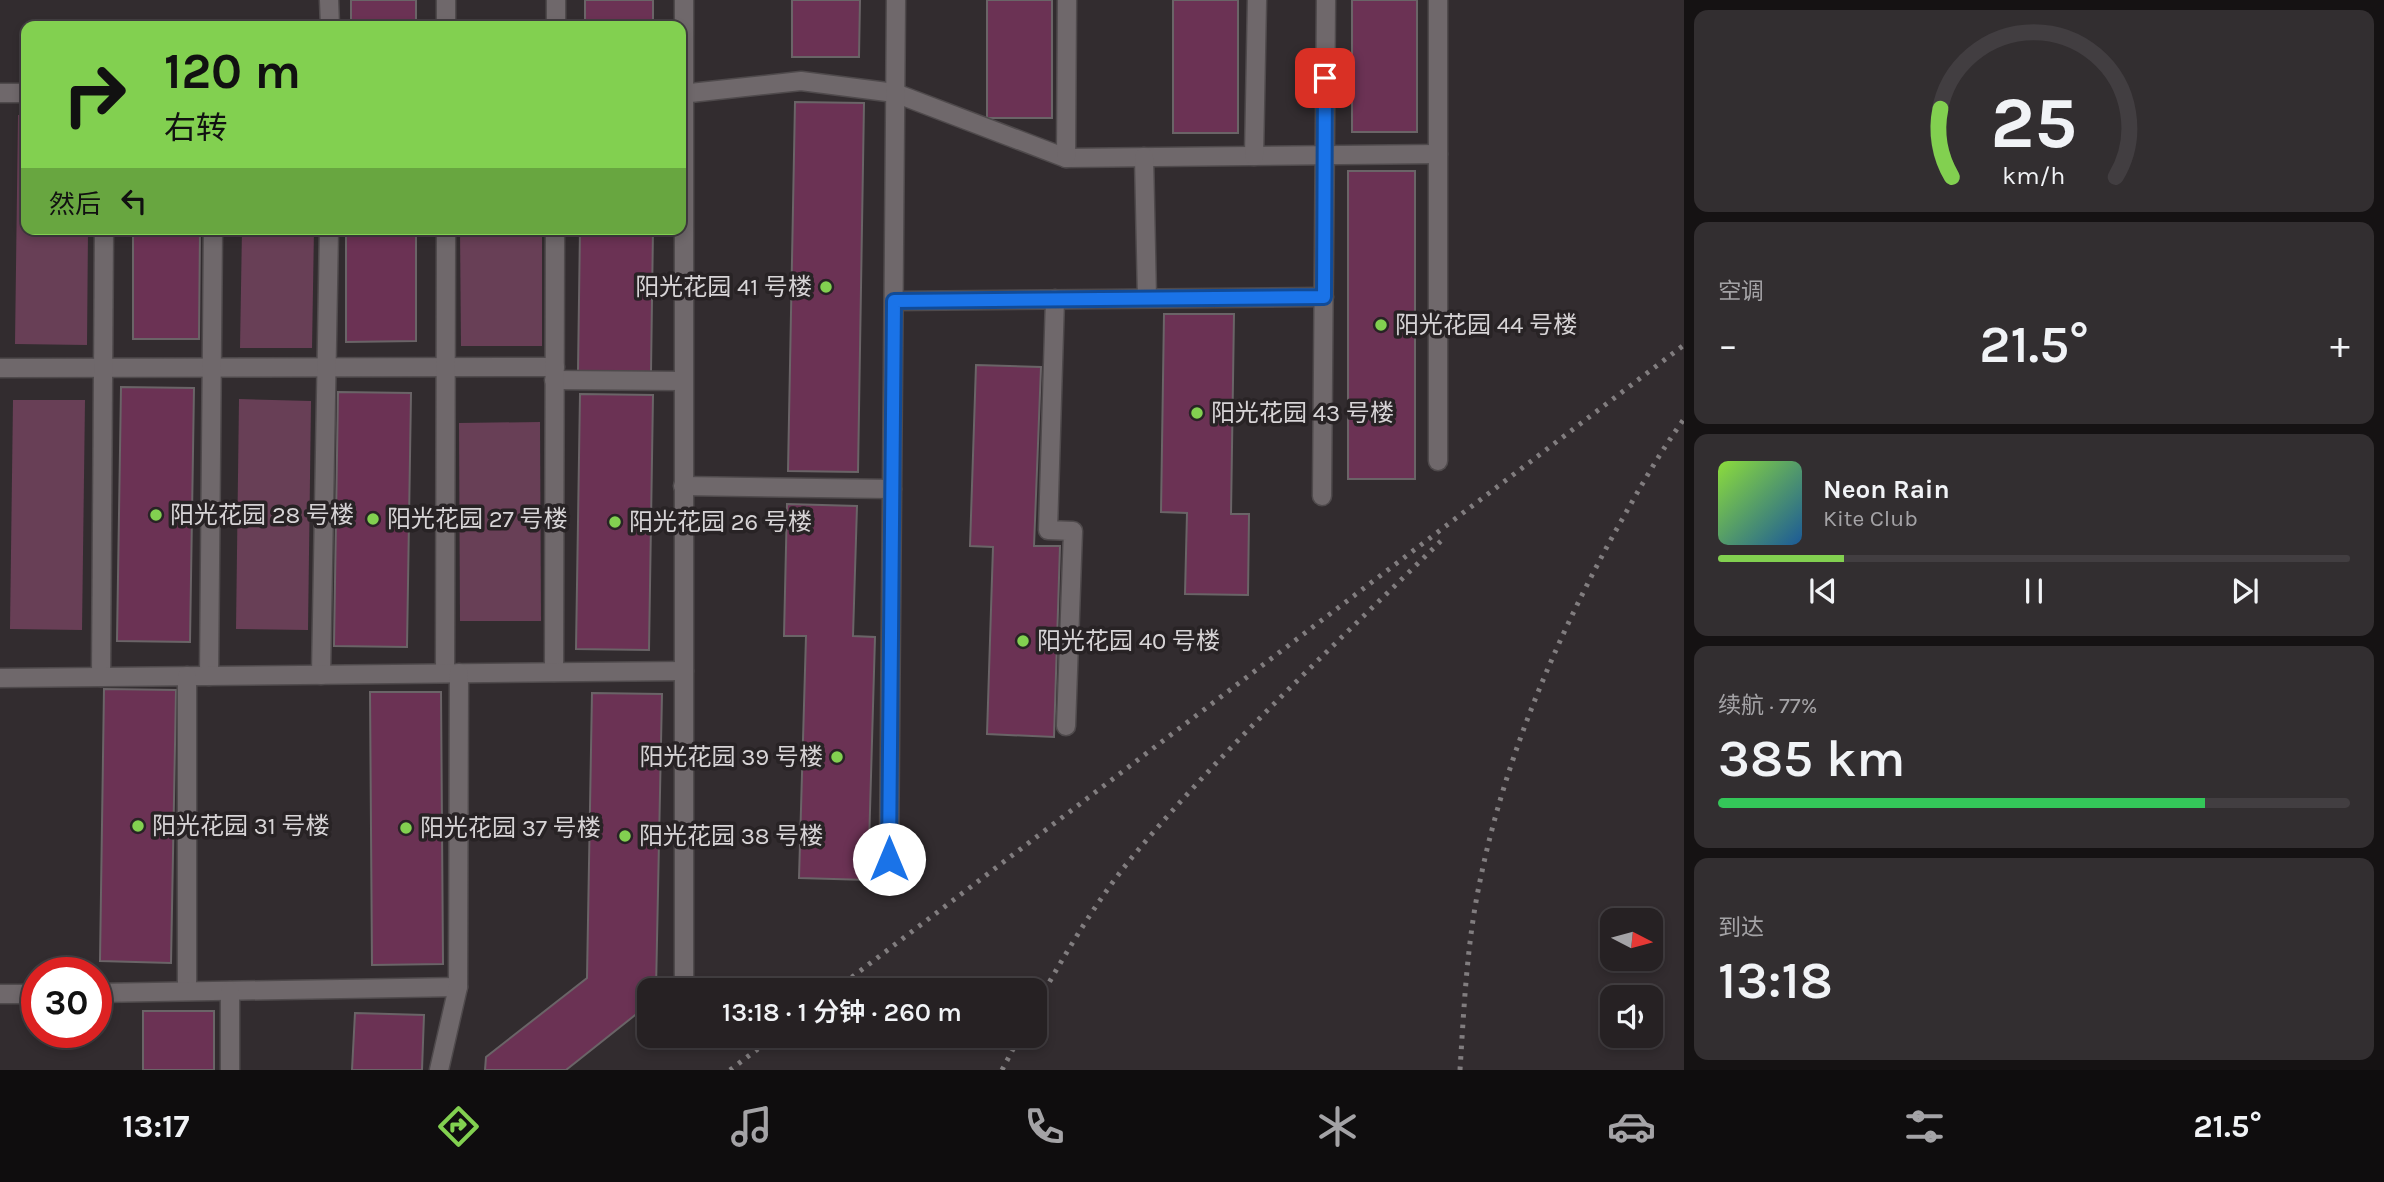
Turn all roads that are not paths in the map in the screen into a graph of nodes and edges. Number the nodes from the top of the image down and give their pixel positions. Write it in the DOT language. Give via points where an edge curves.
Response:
graph roads {
  1 [pos="329,0"];
  2 [pos="446,0"];
  3 [pos="556,0"];
  4 [pos="684,0"];
  5 [pos="896,0"];
  6 [pos="1067,0"];
  7 [pos="1257,0"];
  8 [pos="1326,0"];
  9 [pos="1438,0"];
  10 [pos="330,21"];
  11 [pos="446,21"];
  12 [pos="556,21"];
  13 [pos="684,21"];
  14 [pos="0,93"];
  15 [pos="21,93"];
  16 [pos="895,93"];
  17 [pos="686,94"];
  18 [pos="1438,154"];
  19 [pos="1325,155"];
  20 [pos="1254,156"];
  21 [pos="1144,157"];
  22 [pos="1066,158"];
  23 [pos="104,235"];
  24 [pos="213,235"];
  25 [pos="329,235"];
  26 [pos="446,235"];
  27 [pos="555,235"];
  28 [pos="683,235"];
  29 [pos="1324,297"];
  30 [pos="1055,299"];
  31 [pos="1147,299"];
  32 [pos="894,301"];
  33 [pos="326,367"];
  34 [pos="445,367"];
  35 [pos="0,368"];
  36 [pos="103,368"];
  37 [pos="212,368"];
  38 [pos="555,374"];
  39 [pos="683,381"];
  40 [pos="1438,461"];
  41 [pos="684,486"];
  42 [pos="892,489"];
  43 [pos="1322,496"];
  44 [pos="684,671"];
  45 [pos="554,672"];
  46 [pos="452,673"];
  47 [pos="321,675"];
  48 [pos="187,676"];
  49 [pos="208,676"];
  50 [pos="101,677"];
  51 [pos="0,678"];
  52 [pos="1066,726"];
  53 [pos="889,859"];
  54 [pos="684,978"];
  55 [pos="458,987"];
  56 [pos="187,991"];
  57 [pos="230,991"];
  58 [pos="112,993"];
  59 [pos="0,994"];
  60 [pos="21,994"];
  61 [pos="230,1070"];
  62 [pos="439,1070"];
  1 -- 10 [label="street"];
  2 -- 11 [label="street"];
  3 -- 12 [label="street"];
  4 -- 13 [label="street"];
  5 -- 16 [label="street"];
  6 -- 22 [label="street"];
  7 -- 20 [label="street"];
  8 -- 19 [label="street"];
  9 -- 18 [label="street"];
  14 -- 15 [label="street"];
  16 -- 17 [label="street" via="801,81"];
  16 -- 22 [label="street"];
  16 -- 32 [label="street"];
  18 -- 19 [label="street"];
  18 -- 40 [label="street"];
  19 -- 20 [label="street"];
  19 -- 29 [label="street"];
  20 -- 21 [label="street"];
  21 -- 22 [label="street"];
  21 -- 31 [label="street"];
  23 -- 36 [label="street"];
  24 -- 37 [label="street"];
  25 -- 33 [label="street"];
  26 -- 34 [label="street"];
  27 -- 38 [label="street"];
  28 -- 39 [label="street"];
  29 -- 31 [label="street"];
  29 -- 43 [label="street"];
  30 -- 31 [label="street"];
  30 -- 32 [label="street"];
  30 -- 52 [label="street" via="1048,530 1073,531"];
  32 -- 42 [label="street"];
  33 -- 34 [label="street"];
  33 -- 37 [label="street"];
  33 -- 47 [label="street"];
  34 -- 38 [label="street"];
  34 -- 46 [label="street"];
  35 -- 36 [label="street"];
  36 -- 37 [label="street"];
  36 -- 50 [label="street"];
  37 -- 49 [label="street"];
  38 -- 39 [label="street"];
  38 -- 45 [label="street"];
  39 -- 41 [label="street"];
  41 -- 42 [label="street"];
  41 -- 44 [label="street"];
  42 -- 53 [label="street"];
  44 -- 45 [label="street"];
  44 -- 54 [label="street"];
  45 -- 46 [label="street"];
  46 -- 47 [label="street"];
  46 -- 55 [label="street"];
  47 -- 49 [label="street"];
  48 -- 49 [label="street"];
  48 -- 50 [label="street"];
  48 -- 56 [label="street"];
  50 -- 51 [label="street"];
  55 -- 57 [label="street"];
  55 -- 62 [label="street"];
  56 -- 57 [label="street"];
  56 -- 58 [label="street"];
  57 -- 61 [label="street"];
  59 -- 60 [label="street"];
}
